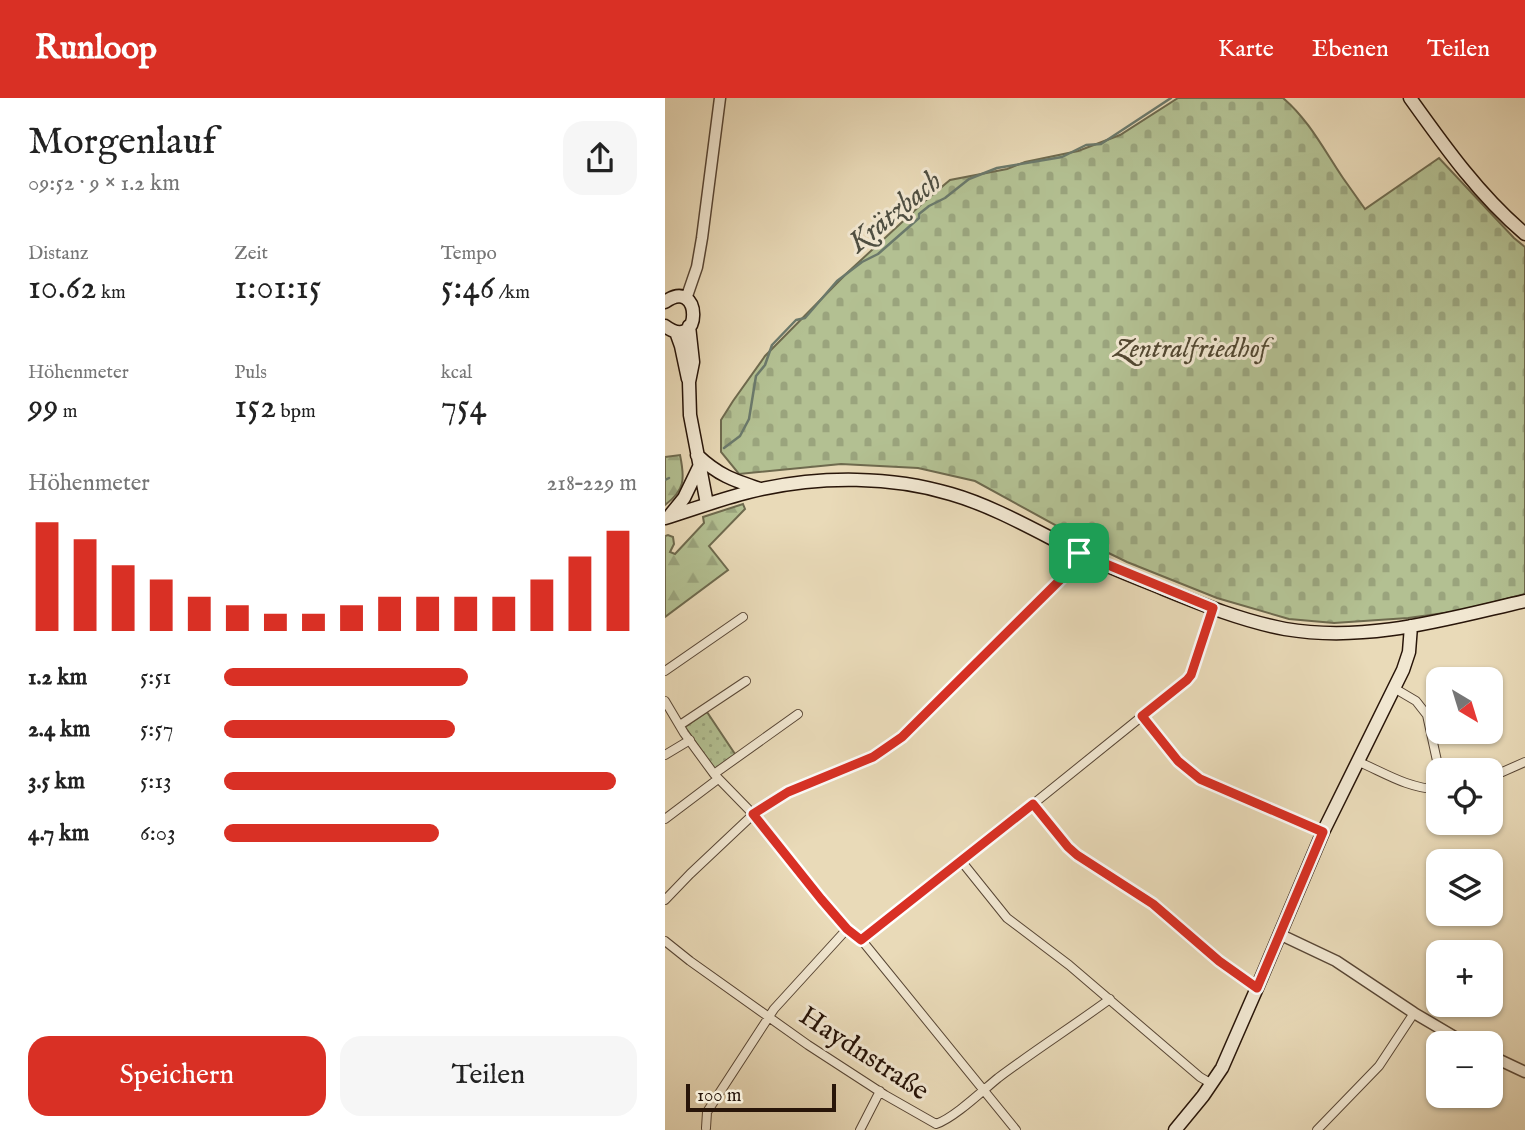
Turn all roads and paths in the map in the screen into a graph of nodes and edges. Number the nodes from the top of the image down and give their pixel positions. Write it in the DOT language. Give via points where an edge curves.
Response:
graph roads {
  1 [pos="720,98"];
  2 [pos="1410,98"];
  3 [pos="1525,234"];
  4 [pos="686,299"];
  5 [pos="665,302"];
  6 [pos="689,326"];
  7 [pos="671,329"];
  8 [pos="689,382"];
  9 [pos="698,460"];
  10 [pos="760,489"];
  11 [pos="707,504"];
  12 [pos="666,517"];
  13 [pos="1079,553"];
  14 [pos="1525,601"];
  15 [pos="1213,608"];
  16 [pos="744,617"];
  17 [pos="1411,626"];
  18 [pos="665,671"];
  19 [pos="746,681"];
  20 [pos="1394,688"];
  21 [pos="665,701"];
  22 [pos="798,714"];
  23 [pos="1142,716"];
  24 [pos="680,725"];
  25 [pos="690,740"];
  26 [pos="665,755"];
  27 [pos="1436,758"];
  28 [pos="1357,761"];
  29 [pos="1525,762"];
  30 [pos="1503,772"];
  31 [pos="716,776"];
  32 [pos="1426,789"];
  33 [pos="1033,804"];
  34 [pos="753,814"];
  35 [pos="665,819"];
  36 [pos="1323,832"];
  37 [pos="962,862"];
  38 [pos="665,900"];
  39 [pos="847,929"];
  40 [pos="1279,934"];
  41 [pos="861,940"];
  42 [pos="665,941"];
  43 [pos="1257,988"];
  44 [pos="1110,999"];
  45 [pos="1414,1013"];
  46 [pos="769,1017"];
  47 [pos="1445,1031"];
  48 [pos="1503,1062"];
  49 [pos="1525,1072"];
  50 [pos="1212,1084"];
  51 [pos="983,1090"];
  52 [pos="880,1091"];
  53 [pos="706,1128"];
  54 [pos="1323,1128"];
  55 [pos="860,1130"];
  56 [pos="1016,1130"];
  57 [pos="1175,1130"];
  1 -- 4 [label="street" via="700,248"];
  2 -- 3 [label="main road" via="1473,183"];
  4 -- 5 [label="main road" via="675,297"];
  4 -- 6 [label="main road" via="695,314"];
  6 -- 7 [label="main road" via="682,331"];
  6 -- 8 [label="main road" via="693,362"];
  7 -- 8 [label="main road"];
  8 -- 9 [label="main road"];
  9 -- 10 [label="main road" via="725,477"];
  9 -- 11 [label="main road"];
  9 -- 12 [label="main road" via="684,498"];
  10 -- 11 [label="main road"];
  10 -- 13 [label="main road" via="832,480 929,489 974,502"];
  11 -- 12 [label="main road"];
  13 -- 15 [label="main road"];
  13 -- 34 [label="street" via="1065,575 902,737 873,757 788,792"];
  14 -- 17 [label="main road"];
  15 -- 17 [label="main road" via="1250,621 1310,632"];
  15 -- 23 [label="street" via="1191,675"];
  16 -- 18 [label="street"];
  17 -- 20 [label="main road" via="1409,652"];
  19 -- 24 [label="street"];
  20 -- 27 [label="street" via="1416,701 1427,715"];
  20 -- 28 [label="main road"];
  21 -- 24 [label="street"];
  22 -- 31 [label="street"];
  23 -- 33 [label="street"];
  23 -- 36 [label="street" via="1178,761 1200,779"];
  24 -- 25 [label="street"];
  25 -- 26 [label="street"];
  25 -- 31 [label="street"];
  28 -- 32 [label="street" via="1395,780"];
  28 -- 36 [label="main road"];
  29 -- 30 [label="street"];
  31 -- 34 [label="street"];
  31 -- 35 [label="street"];
  33 -- 37 [label="street"];
  33 -- 43 [label="street" via="1077,855 1153,904"];
  34 -- 38 [label="street"];
  34 -- 39 [label="street"];
  36 -- 40 [label="main road"];
  37 -- 41 [label="street"];
  37 -- 44 [label="street" via="1007,918"];
  39 -- 41 [label="street"];
  39 -- 46 [label="street"];
  40 -- 43 [label="main road"];
  40 -- 45 [label="street" via="1336,961"];
  41 -- 51 [label="street"];
  42 -- 46 [label="street, Haydnstraße"];
  43 -- 50 [label="main road"];
  44 -- 50 [label="street"];
  44 -- 51 [label="street, Haydnstraße"];
  45 -- 47 [label="street"];
  45 -- 54 [label="street" via="1379,1066"];
  46 -- 52 [label="street, Haydnstraße"];
  46 -- 53 [label="street" via="708,1112"];
  48 -- 49 [label="street"];
  50 -- 57 [label="main road"];
  51 -- 52 [label="street, Haydnstraße" via="936,1124"];
  51 -- 56 [label="street"];
  52 -- 55 [label="street"];
}
